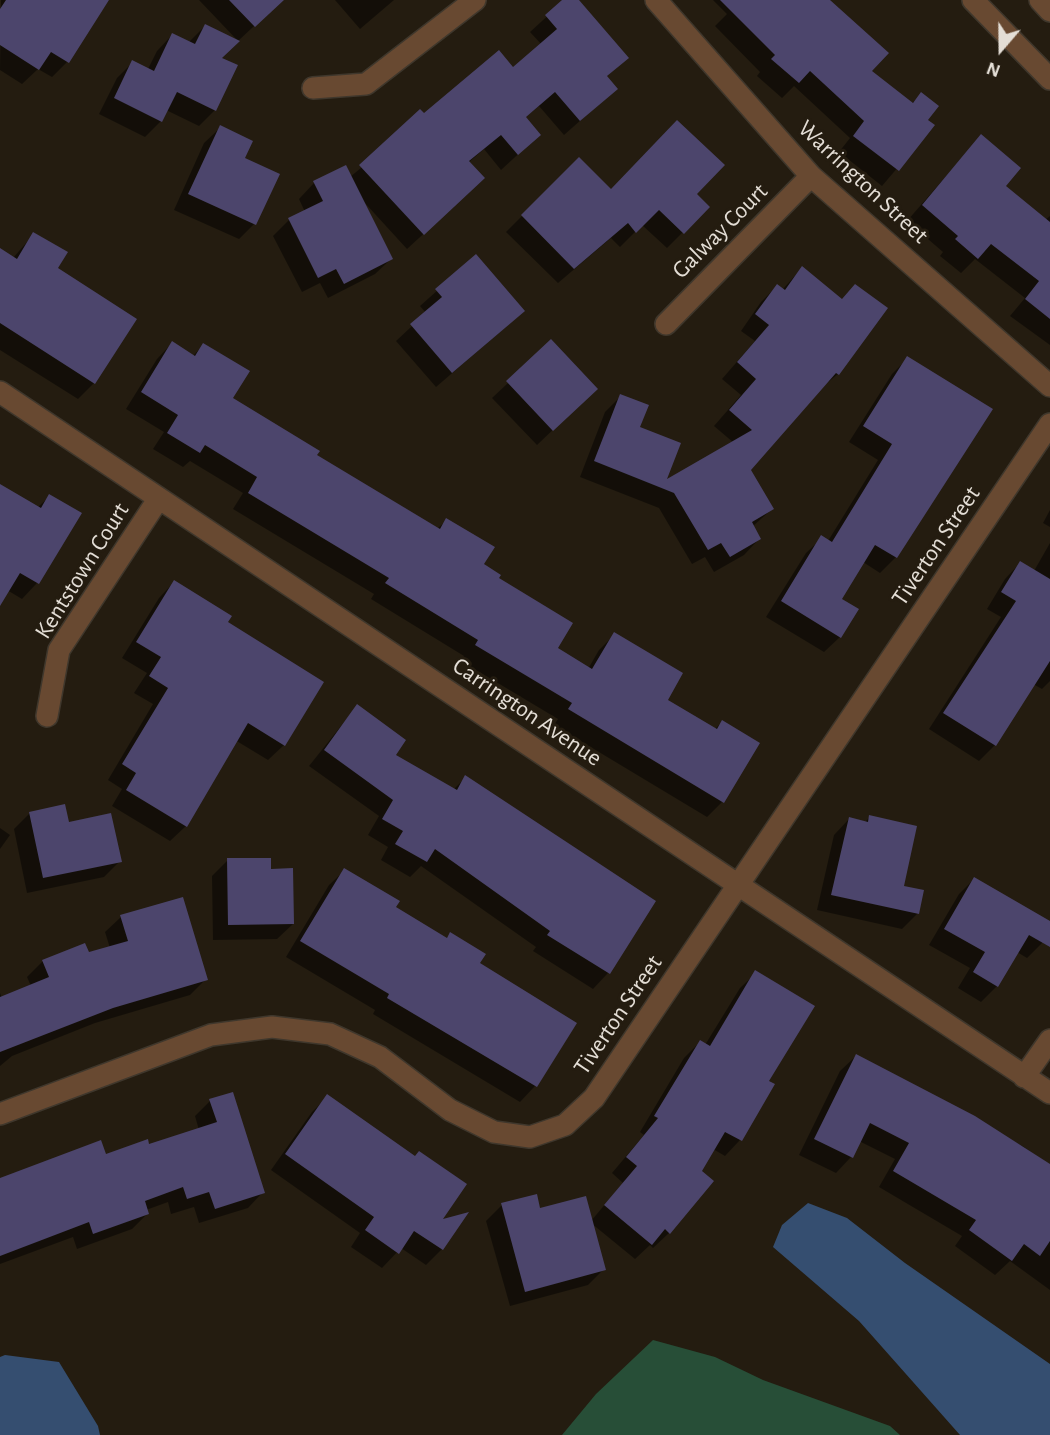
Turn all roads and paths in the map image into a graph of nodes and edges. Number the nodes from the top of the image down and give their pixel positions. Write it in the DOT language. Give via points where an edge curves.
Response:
graph roads {
  1 [pos="475,0"];
  2 [pos="656,0"];
  3 [pos="973,0"];
  4 [pos="1040,0"];
  5 [pos="1050,10"];
  6 [pos="1050,79"];
  7 [pos="313,88"];
  8 [pos="811,176"];
  9 [pos="666,324"];
  10 [pos="1050,386"];
  11 [pos="0,392"];
  12 [pos="1050,424"];
  13 [pos="159,498"];
  14 [pos="47,716"];
  15 [pos="738,885"];
  16 [pos="1050,1040"];
  17 [pos="1024,1076"];
  18 [pos="1050,1094"];
  19 [pos="0,1114"];
  1 -- 7 [label="street" via="366,84"];
  2 -- 8 [label="street, Warrington Street"];
  3 -- 6 [label="street"];
  4 -- 5 [label="street"];
  8 -- 9 [label="street, Galway Court"];
  8 -- 10 [label="street, Warrington Street"];
  11 -- 13 [label="street, Carrington Avenue"];
  12 -- 15 [label="street, Tiverton Street"];
  13 -- 14 [label="street, Kentstown Court" via="59,650"];
  13 -- 15 [label="street, Carrington Avenue"];
  15 -- 17 [label="street, Carrington Avenue"];
  15 -- 19 [label="street, Tiverton Street" via="594,1098 565,1125 530,1136 494,1132 450,1110 380,1057 330,1034 272,1027 211,1035"];
  16 -- 17 [label="street"];
  17 -- 18 [label="street, Carrington Avenue"];
}
